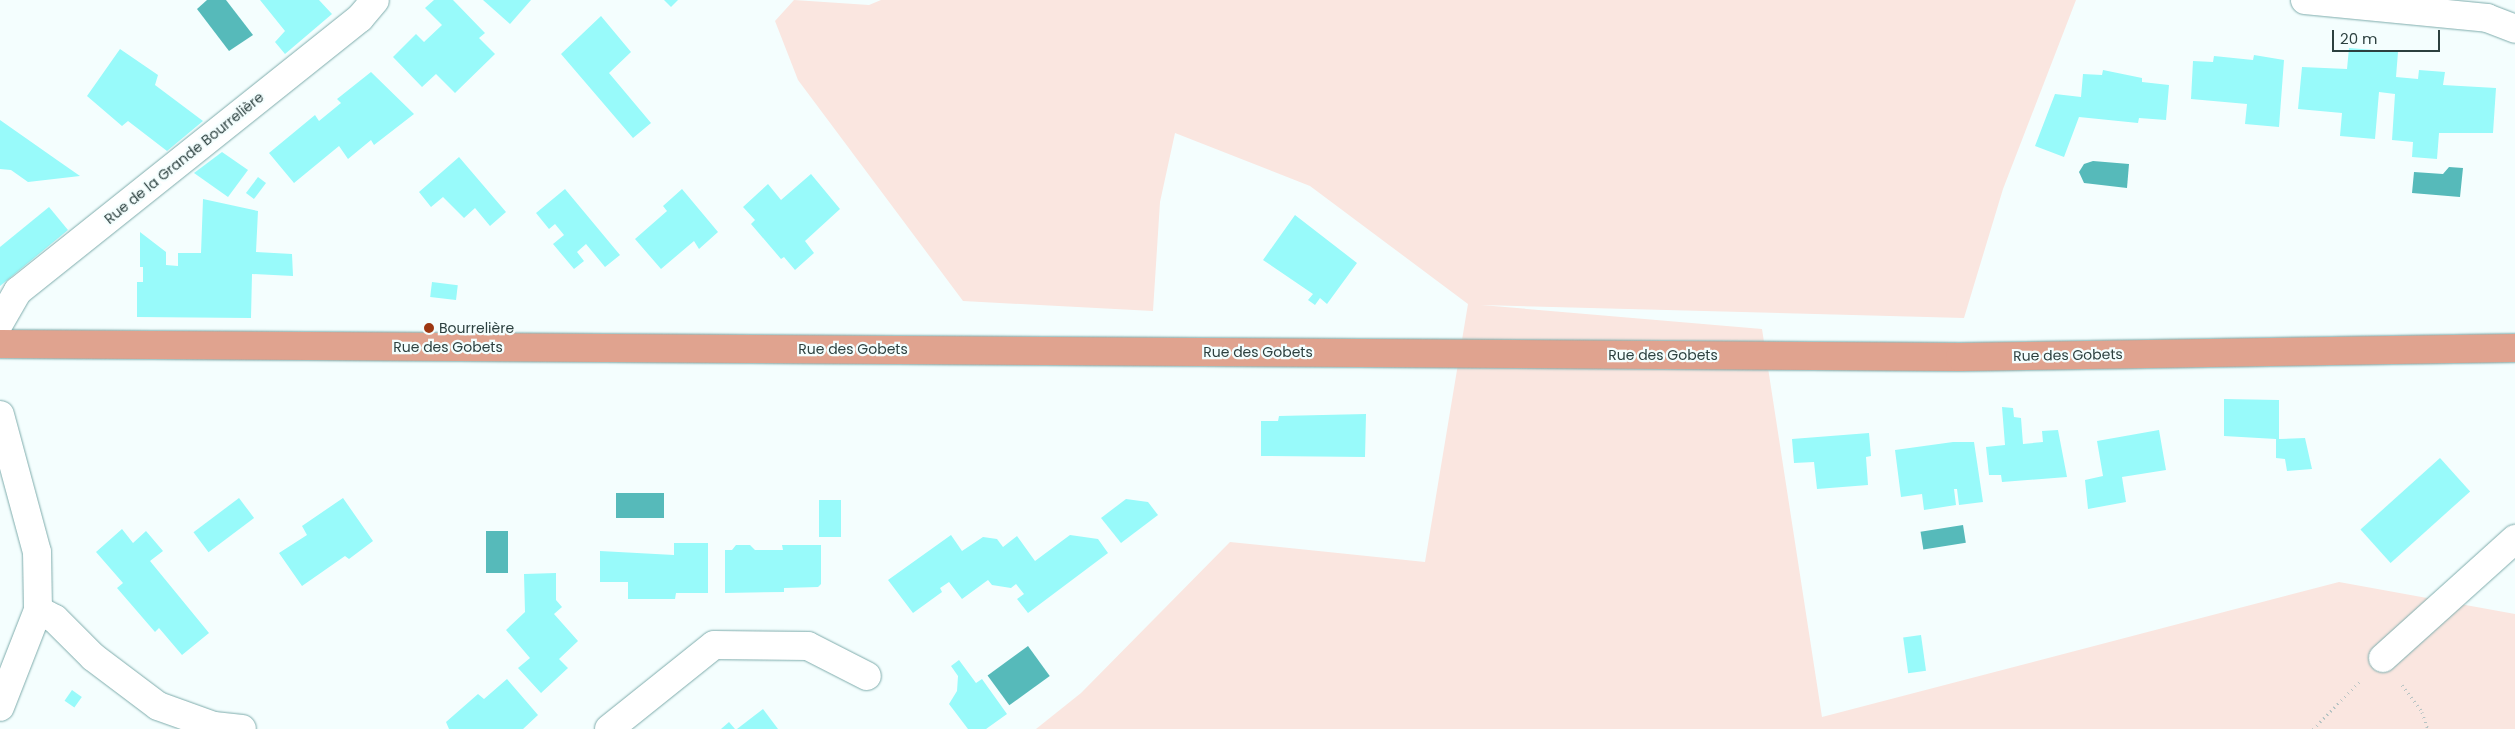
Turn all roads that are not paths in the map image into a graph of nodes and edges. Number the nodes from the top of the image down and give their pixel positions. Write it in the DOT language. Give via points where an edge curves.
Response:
graph roads {
  1 [pos="375,0"];
  2 [pos="2305,0"];
  3 [pos="2371,3"];
  4 [pos="2515,29"];
  5 [pos="0,322"];
  6 [pos="0,344"];
  7 [pos="2515,348"];
  8 [pos="0,415"];
  9 [pos="2515,539"];
  10 [pos="38,610"];
  11 [pos="2383,658"];
  12 [pos="867,676"];
  13 [pos="0,707"];
  14 [pos="242,729"];
  15 [pos="609,729"];
  1 -- 5 [label="street, Rue de la Grande Bourrelière" via="360,18 18,291"];
  2 -- 3 [label="street"];
  3 -- 4 [label="street" via="2487,18"];
  6 -- 7 [label="main road, Rue des Gobets" via="1960,357"];
  8 -- 10 [label="street" via="37,552"];
  9 -- 11 [label="street"];
  10 -- 13 [label="street"];
  10 -- 14 [label="street" via="55,619 94,657 158,706 214,726"];
  12 -- 15 [label="street" via="808,646 714,645"];
}
